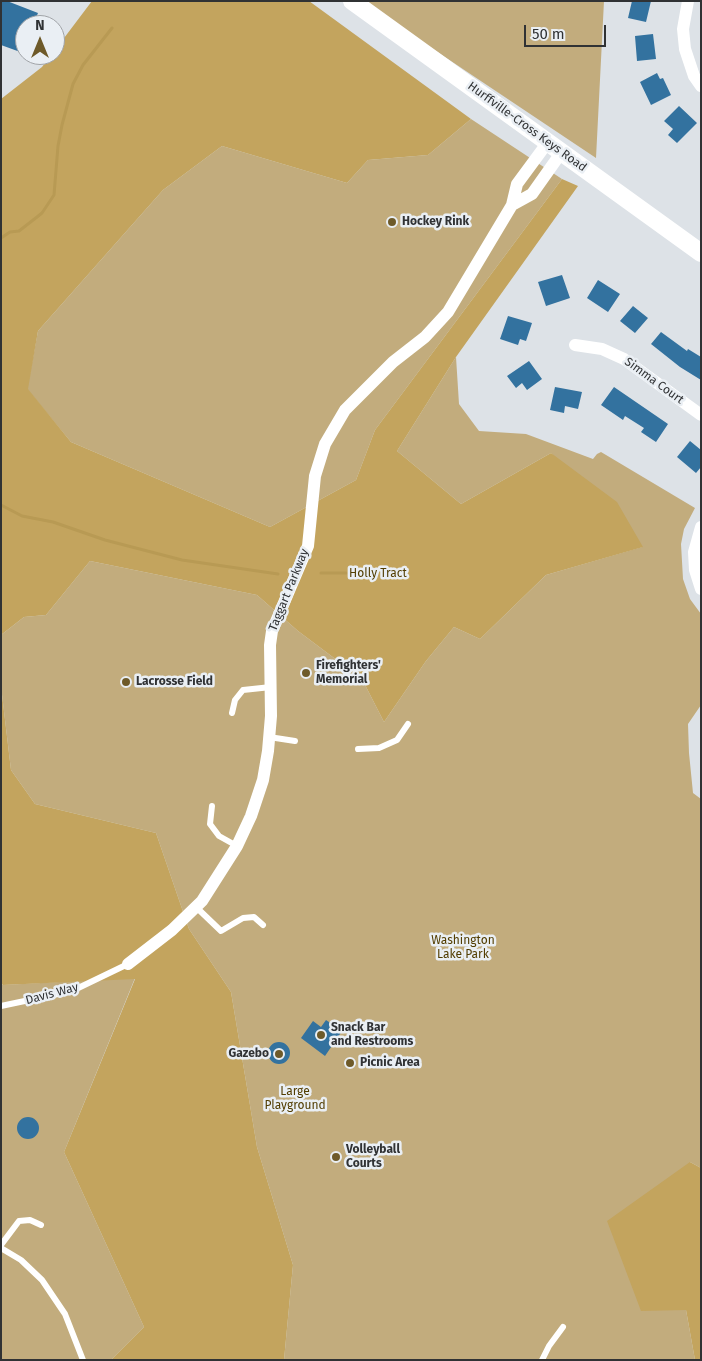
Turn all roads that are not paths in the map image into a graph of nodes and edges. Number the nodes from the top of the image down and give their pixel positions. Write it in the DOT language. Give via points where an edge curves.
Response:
graph roads {
  1 [pos="352,1"];
  2 [pos="688,1"];
  3 [pos="701,86"];
  4 [pos="555,148"];
  5 [pos="512,205"];
  6 [pos="701,253"];
  7 [pos="575,345"];
  8 [pos="701,415"];
  9 [pos="701,527"];
  10 [pos="701,589"];
  11 [pos="271,687"];
  12 [pos="232,713"];
  13 [pos="408,724"];
  14 [pos="269,737"];
  15 [pos="295,741"];
  16 [pos="358,749"];
  17 [pos="212,806"];
  18 [pos="237,846"];
  19 [pos="196,907"];
  20 [pos="263,925"];
  21 [pos="128,964"];
  22 [pos="1,1006"];
  23 [pos="41,1225"];
  24 [pos="1,1247"];
  25 [pos="563,1327"];
  26 [pos="83,1360"];
  27 [pos="542,1360"];
  1 -- 4 [label="main road, Hurffville-Cross Keys Road"];
  2 -- 3 [label="street" via="685,49"];
  4 -- 5 [label="street, Taggart Parkway" via="517,184"];
  4 -- 5 [label="street, Taggart Parkway" via="532,194"];
  4 -- 6 [label="main road, Hurffville-Cross Keys Road"];
  5 -- 11 [label="street, Taggart Parkway" via="448,312 345,410 325,444 315,476 308,546 272,631"];
  7 -- 8 [label="street, Simma Court" via="602,349 624,359"];
  9 -- 10 [label="street" via="694,552"];
  11 -- 12 [label="lane" via="243,690 235,700"];
  11 -- 14 [label="street, Taggart Parkway"];
  13 -- 16 [label="lane" via="396,740 379,748"];
  14 -- 15 [label="lane"];
  14 -- 18 [label="street, Taggart Parkway" via="263,780"];
  17 -- 18 [label="lane" via="210,824 218,836"];
  18 -- 19 [label="street, Taggart Parkway"];
  19 -- 20 [label="lane" via="221,931 243,918 254,917"];
  19 -- 21 [label="street, Taggart Parkway"];
  21 -- 22 [label="lane, Davis Way" via="72,990"];
  23 -- 24 [label="lane" via="30,1220 19,1221"];
  24 -- 26 [label="lane" via="42,1280 65,1314"];
  25 -- 27 [label="lane"];
}
